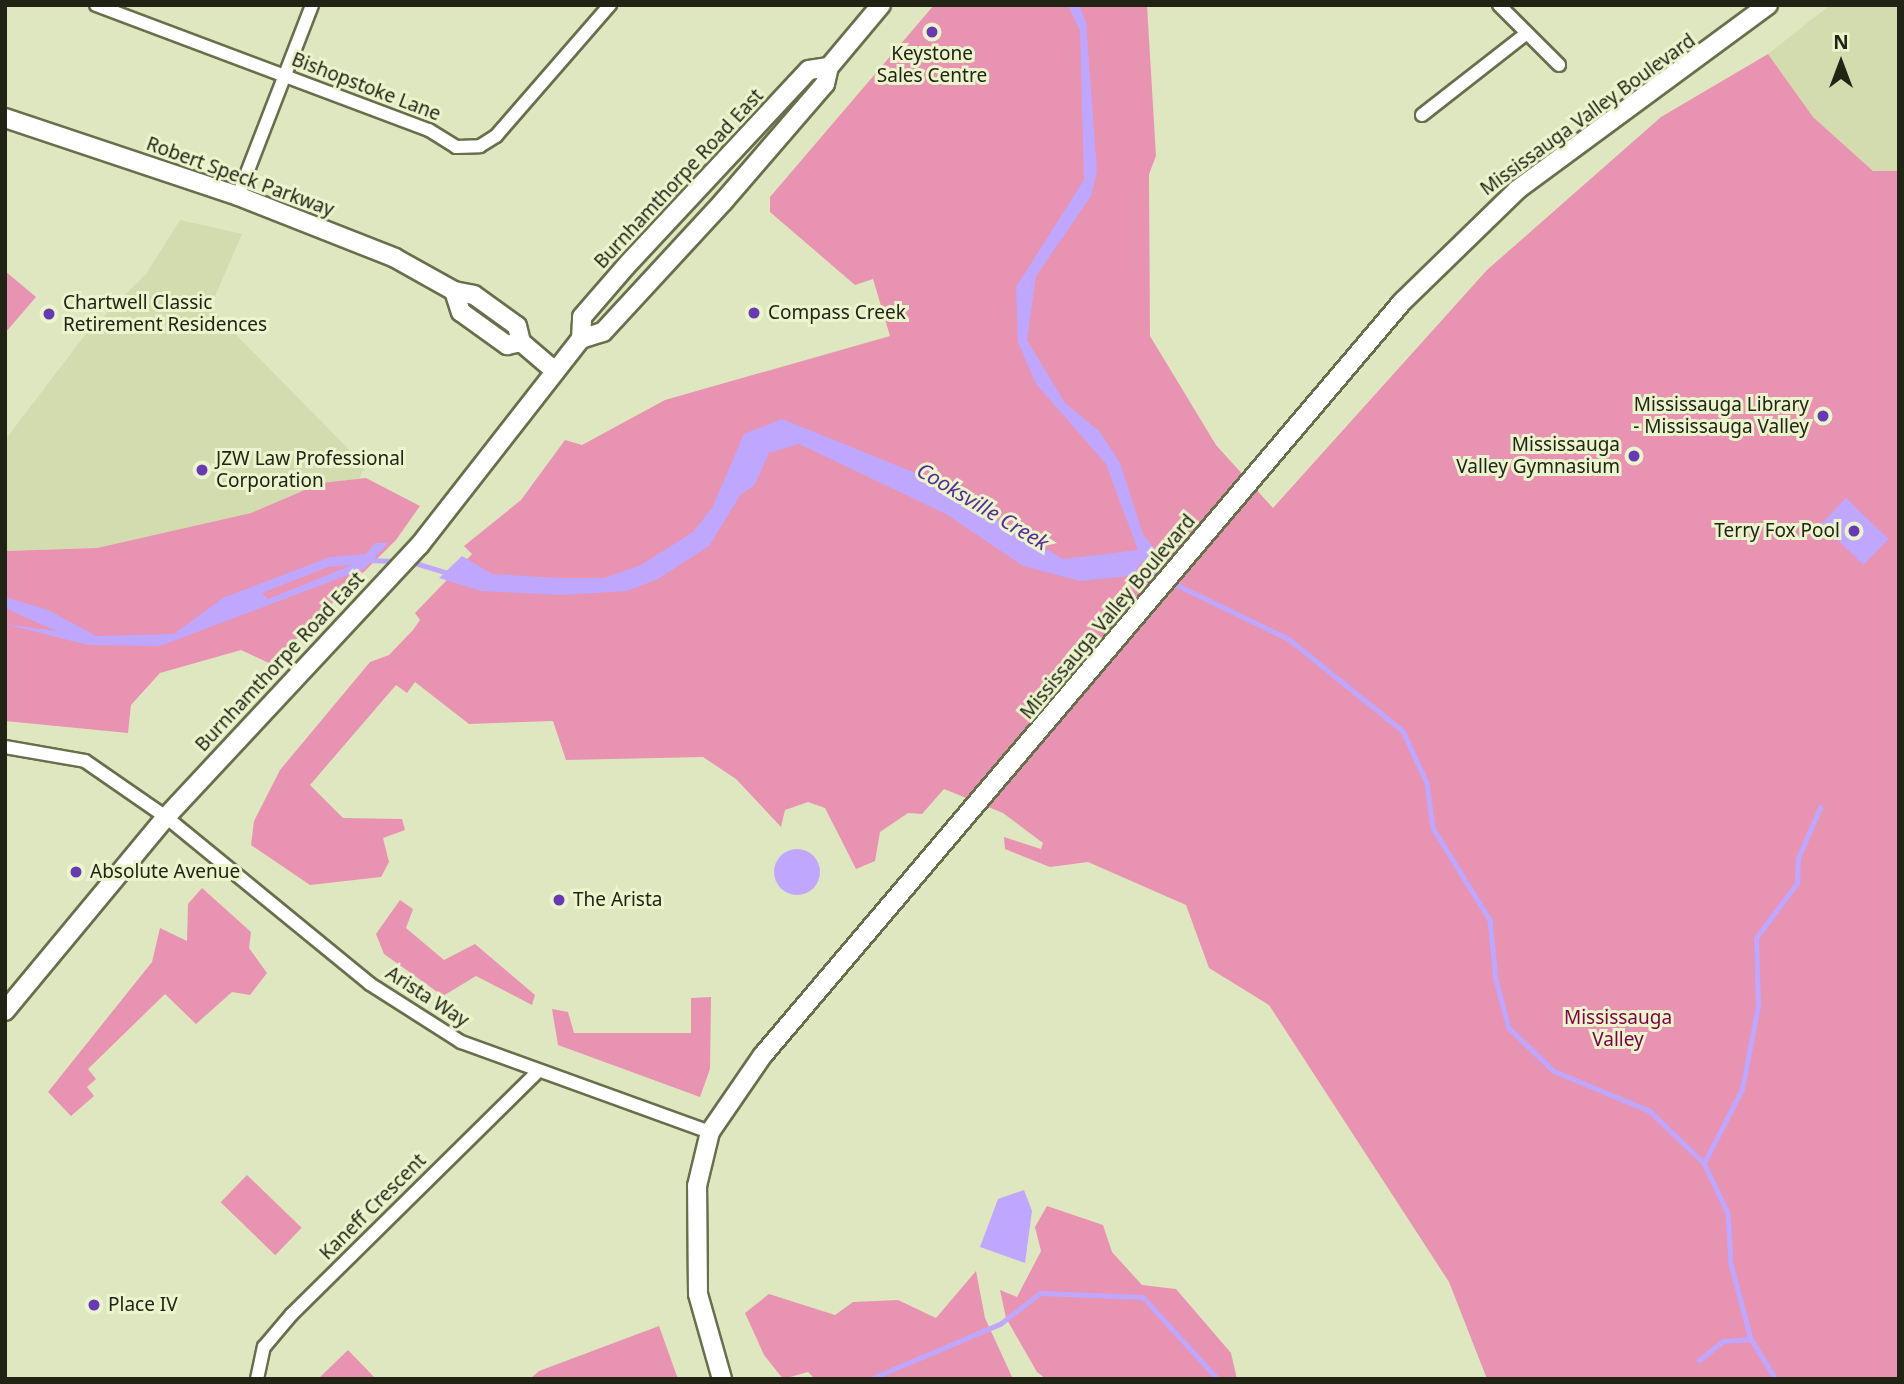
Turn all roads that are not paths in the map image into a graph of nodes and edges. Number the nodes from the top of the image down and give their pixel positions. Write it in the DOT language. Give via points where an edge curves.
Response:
graph roads {
  1 [pos="96,5"];
  2 [pos="312,5"];
  3 [pos="610,5"];
  4 [pos="881,5"];
  5 [pos="1499,5"];
  6 [pos="1768,5"];
  7 [pos="1527,33"];
  8 [pos="1559,65"];
  9 [pos="829,67"];
  10 [pos="281,75"];
  11 [pos="1422,115"];
  12 [pos="5,118"];
  13 [pos="239,196"];
  14 [pos="581,339"];
  15 [pos="555,371"];
  16 [pos="5,747"];
  17 [pos="166,817"];
  18 [pos="5,1012"];
  19 [pos="536,1073"];
  20 [pos="710,1132"];
  21 [pos="257,1379"];
  22 [pos="722,1379"];
  1 -- 10 [label="street, Bishopstoke Lane"];
  2 -- 10 [label="street"];
  3 -- 10 [label="street, Bishopstoke Lane" via="480,146 456,147 429,130"];
  4 -- 9 [label="street, Burnhamthorpe Road East"];
  5 -- 7 [label="street"];
  6 -- 20 [label="street, Mississauga Valley Boulevard" via="1476,225 1301,418 842,956"];
  7 -- 8 [label="street"];
  7 -- 11 [label="street"];
  9 -- 14 [label="street, Burnhamthorpe Road East" via="825,84 723,202 603,332"];
  9 -- 14 [label="street, Burnhamthorpe Road East" via="809,70 626,266 582,317"];
  10 -- 13 [label="street"];
  12 -- 13 [label="street, Robert Speck Parkway"];
  13 -- 15 [label="street, Robert Speck Parkway" via="395,258 454,291 474,295 517,326 521,342"];
  14 -- 15 [label="street, Burnhamthorpe Road East"];
  15 -- 17 [label="street, Burnhamthorpe Road East" via="419,546"];
  16 -- 17 [label="street" via="85,761"];
  17 -- 18 [label="street, Burnhamthorpe Road East"];
  17 -- 19 [label="street, Arista Way" via="407,1010 461,1042"];
  19 -- 20 [label="street, Arista Way"];
  19 -- 21 [label="street, Kaneff Crescent" via="292,1314 264,1347"];
  20 -- 22 [label="street, Mississauga Valley Boulevard" via="693,1242 698,1294"];
}
